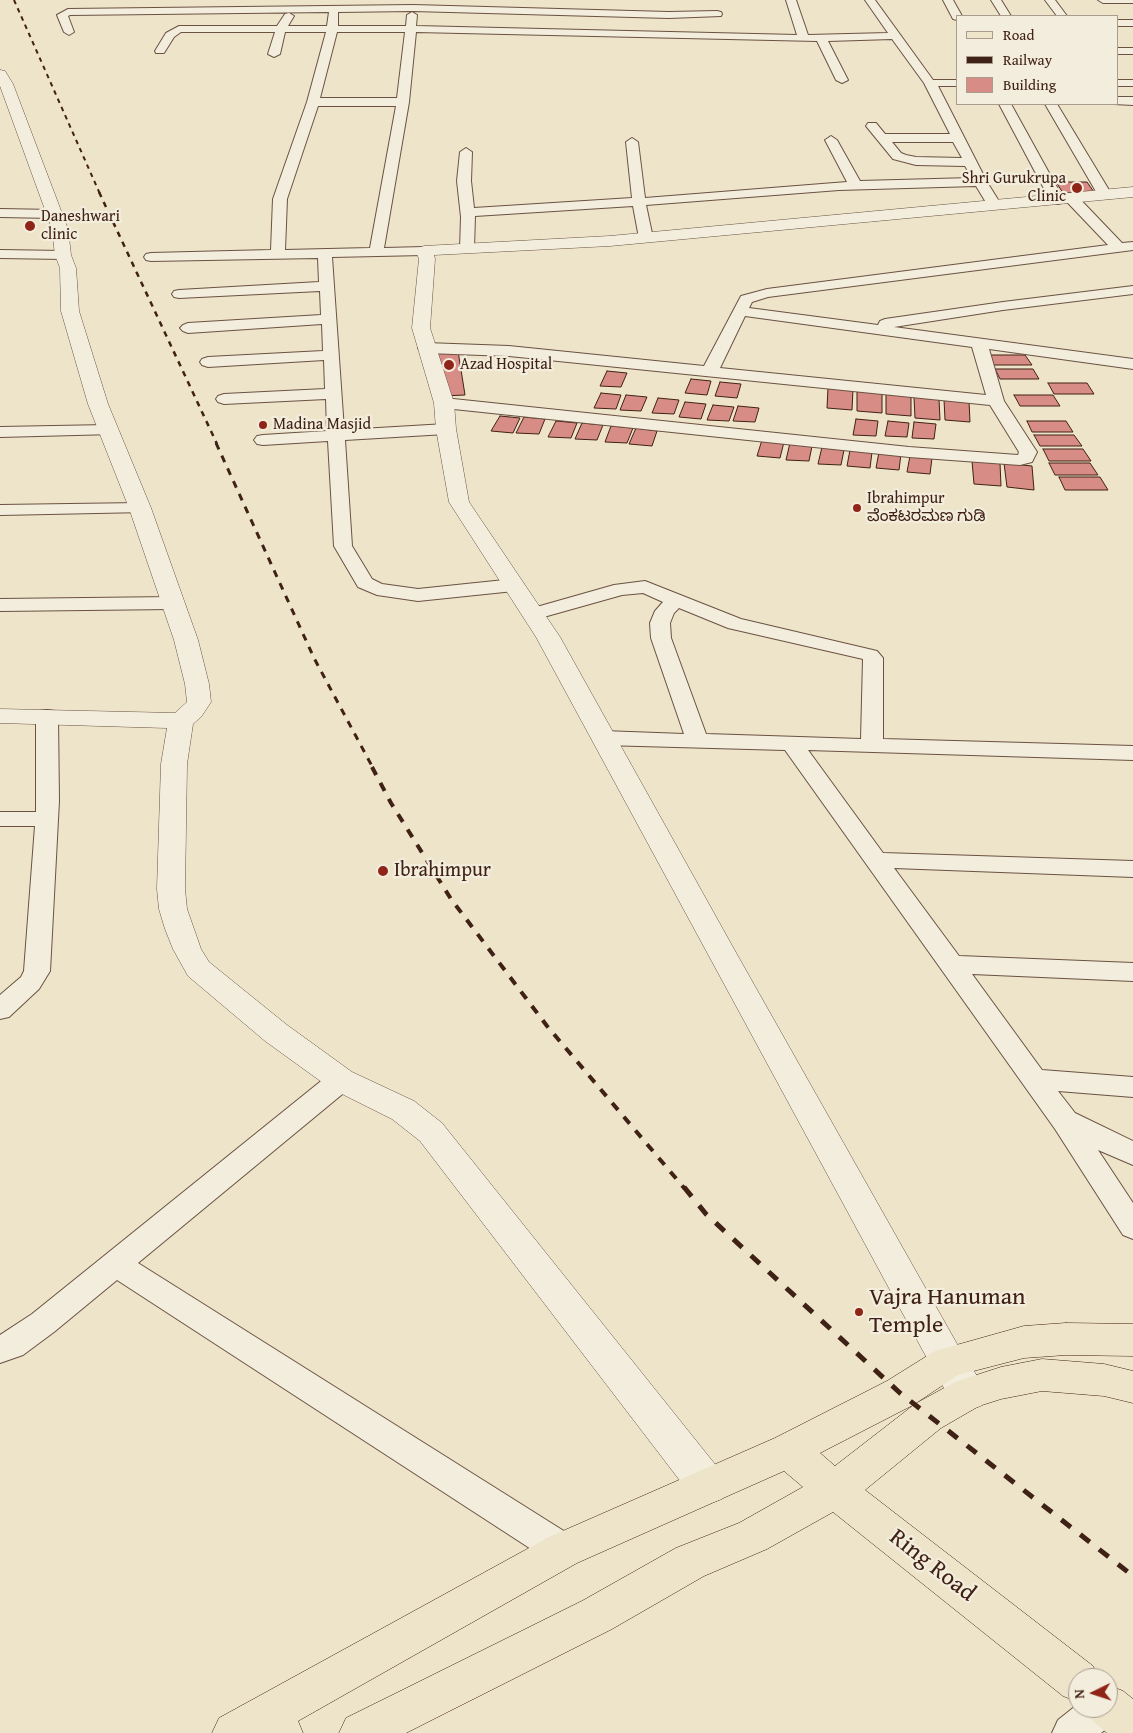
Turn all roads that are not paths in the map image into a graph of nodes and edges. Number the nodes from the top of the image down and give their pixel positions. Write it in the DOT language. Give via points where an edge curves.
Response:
graph roads {
  1 [pos="597,0"];
  2 [pos="716,0"];
  3 [pos="791,0"];
  4 [pos="870,0"];
  5 [pos="948,0"];
  6 [pos="996,0"];
  7 [pos="1050,0"];
  8 [pos="1103,0"];
  9 [pos="1121,0"];
  10 [pos="1133,0"];
  11 [pos="412,4"];
  12 [pos="292,5"];
  13 [pos="334,9"];
  14 [pos="593,12"];
  15 [pos="956,15"];
  16 [pos="1005,15"];
  17 [pos="1061,15"];
  18 [pos="1118,23"];
  19 [pos="1133,23"];
  20 [pos="721,24"];
  21 [pos="282,28"];
  22 [pos="332,29"];
  23 [pos="410,29"];
  24 [pos="69,32"];
  25 [pos="894,36"];
  26 [pos="586,37"];
  27 [pos="804,38"];
  28 [pos="821,38"];
  29 [pos="160,51"];
  30 [pos="1118,51"];
  31 [pos="1133,52"];
  32 [pos="274,54"];
  33 [pos="0,74"];
  34 [pos="842,80"];
  35 [pos="930,83"];
  36 [pos="956,83"];
  37 [pos="1118,83"];
  38 [pos="1133,83"];
  39 [pos="1118,101"];
  40 [pos="1133,101"];
  41 [pos="313,102"];
  42 [pos="403,102"];
  43 [pos="1006,105"];
  44 [pos="1052,105"];
  45 [pos="872,126"];
  46 [pos="882,138"];
  47 [pos="958,138"];
  48 [pos="832,140"];
  49 [pos="632,142"];
  50 [pos="466,152"];
  51 [pos="970,162"];
  52 [pos="980,182"];
  53 [pos="856,186"];
  54 [pos="1133,192"];
  55 [pos="1105,195"];
  56 [pos="1064,199"];
  57 [pos="640,202"];
  58 [pos="995,206"];
  59 [pos="467,212"];
  60 [pos="0,213"];
  61 [pos="54,214"];
  62 [pos="646,238"];
  63 [pos="1126,247"];
  64 [pos="467,249"];
  65 [pos="424,251"];
  66 [pos="376,252"];
  67 [pos="326,253"];
  68 [pos="0,254"];
  69 [pos="278,254"];
  70 [pos="63,255"];
  71 [pos="151,257"];
  72 [pos="327,286"];
  73 [pos="1133,290"];
  74 [pos="179,294"];
  75 [pos="740,311"];
  76 [pos="330,319"];
  77 [pos="188,328"];
  78 [pos="866,328"];
  79 [pos="979,343"];
  80 [pos="426,348"];
  81 [pos="332,355"];
  82 [pos="208,362"];
  83 [pos="1133,364"];
  84 [pos="710,373"];
  85 [pos="334,394"];
  86 [pos="224,399"];
  87 [pos="996,401"];
  88 [pos="445,416"];
  89 [pos="108,430"];
  90 [pos="0,432"];
  91 [pos="337,436"];
  92 [pos="263,440"];
  93 [pos="140,508"];
  94 [pos="0,510"];
  95 [pos="514,585"];
  96 [pos="676,600"];
  97 [pos="172,602"];
  98 [pos="0,605"];
  99 [pos="533,614"];
  100 [pos="0,716"];
  101 [pos="47,716"];
  102 [pos="181,721"];
  103 [pos="604,738"];
  104 [pos="697,741"];
  105 [pos="791,743"];
  106 [pos="872,745"];
  107 [pos="1133,753"];
  108 [pos="0,819"];
  109 [pos="46,820"];
  110 [pos="876,860"];
  111 [pos="1133,869"];
  112 [pos="951,964"];
  113 [pos="1133,972"];
  114 [pos="0,1010"];
  115 [pos="1034,1079"];
  116 [pos="341,1080"];
  117 [pos="1133,1087"];
  118 [pos="1065,1121"];
  119 [pos="1133,1154"];
  120 [pos="1133,1227"];
  121 [pos="116,1264"];
  122 [pos="1133,1340"];
  123 [pos="0,1349"];
  124 [pos="958,1378"];
  125 [pos="1133,1387"];
  126 [pos="788,1450"];
  127 [pos="708,1486"];
  128 [pos="835,1490"];
  129 [pos="563,1550"];
  130 [pos="1068,1673"];
  131 [pos="1118,1714"];
  132 [pos="1090,1718"];
  133 [pos="276,1722"];
  134 [pos="1133,1727"];
  135 [pos="374,1730"];
  136 [pos="234,1733"];
  137 [pos="1071,1733"];
  1 -- 14 [label="street"];
  2 -- 20 [label="street"];
  3 -- 27 [label="street"];
  4 -- 25 [label="street"];
  5 -- 15 [label="street"];
  6 -- 16 [label="street"];
  7 -- 17 [label="street"];
  8 -- 9 [label="street"];
  9 -- 10 [label="street"];
  11 -- 13 [label="street"];
  11 -- 14 [label="street"];
  11 -- 23 [label="street"];
  12 -- 13 [label="street"];
  12 -- 21 [label="street"];
  12 -- 24 [label="street" via="68,12 62,15"];
  13 -- 22 [label="street"];
  14 -- 20 [label="street"];
  14 -- 26 [label="street"];
  18 -- 19 [label="street"];
  20 -- 26 [label="street"];
  20 -- 27 [label="street"];
  21 -- 22 [label="street"];
  21 -- 29 [label="street" via="179,29 170,35"];
  21 -- 32 [label="street"];
  22 -- 23 [label="street"];
  22 -- 41 [label="street"];
  23 -- 26 [label="street"];
  23 -- 42 [label="street"];
  25 -- 28 [label="street"];
  25 -- 35 [label="street"];
  27 -- 28 [label="street"];
  28 -- 34 [label="street"];
  30 -- 31 [label="street"];
  33 -- 61 [label="street"];
  35 -- 36 [label="street"];
  35 -- 47 [label="street"];
  37 -- 38 [label="street"];
  39 -- 40 [label="street"];
  41 -- 42 [label="street"];
  41 -- 69 [label="street" via="280,199"];
  42 -- 66 [label="street"];
  43 -- 56 [label="street"];
  44 -- 55 [label="street"];
  45 -- 46 [label="street"];
  46 -- 47 [label="street"];
  46 -- 51 [label="street" via="897,156 906,160"];
  47 -- 51 [label="street"];
  48 -- 53 [label="street"];
  49 -- 57 [label="street"];
  50 -- 59 [label="street"];
  51 -- 52 [label="street"];
  52 -- 53 [label="street"];
  52 -- 58 [label="street"];
  53 -- 57 [label="street"];
  54 -- 55 [label="street"];
  55 -- 56 [label="street"];
  56 -- 58 [label="street"];
  56 -- 63 [label="street"];
  57 -- 59 [label="street"];
  57 -- 62 [label="street"];
  58 -- 62 [label="street"];
  59 -- 64 [label="street"];
  60 -- 61 [label="street"];
  61 -- 70 [label="street" via="60,229"];
  62 -- 64 [label="street"];
  63 -- 75 [label="street" via="767,293 746,300"];
  64 -- 65 [label="street"];
  65 -- 66 [label="street"];
  65 -- 80 [label="street" via="427,259 421,328"];
  66 -- 67 [label="street"];
  67 -- 69 [label="street"];
  67 -- 72 [label="street"];
  68 -- 70 [label="street"];
  69 -- 71 [label="street"];
  70 -- 89 [label="street" via="68,268 70,310"];
  72 -- 74 [label="street"];
  72 -- 76 [label="street"];
  73 -- 78 [label="street" via="993,307"];
  75 -- 78 [label="street"];
  75 -- 84 [label="street"];
  76 -- 77 [label="street"];
  76 -- 81 [label="street"];
  78 -- 79 [label="street"];
  79 -- 83 [label="street"];
  79 -- 87 [label="street"];
  80 -- 84 [label="street" via="495,350"];
  80 -- 88 [label="street"];
  81 -- 82 [label="street"];
  81 -- 85 [label="street"];
  84 -- 87 [label="street"];
  85 -- 86 [label="street"];
  85 -- 91 [label="street"];
  87 -- 88 [label="street" via="1028,452 1026,458 1010,460"];
  88 -- 91 [label="street"];
  88 -- 95 [label="street" via="459,502"];
  89 -- 90 [label="street"];
  89 -- 93 [label="street"];
  91 -- 92 [label="street"];
  91 -- 95 [label="street" via="343,546 366,582 377,589 418,595"];
  93 -- 94 [label="street"];
  93 -- 97 [label="street"];
  95 -- 99 [label="street"];
  96 -- 99 [label="street" via="645,586 637,586"];
  96 -- 104 [label="street" via="660,623 661,638"];
  96 -- 106 [label="street" via="735,624 870,655 873,658"];
  97 -- 98 [label="street"];
  97 -- 102 [label="street" via="186,640 199,702"];
  99 -- 103 [label="street"];
  100 -- 101 [label="street"];
  101 -- 102 [label="street"];
  101 -- 109 [label="street"];
  102 -- 116 [label="street" via="174,764 171,889 173,909 187,949 198,969 276,1033"];
  103 -- 104 [label="street"];
  103 -- 124 [label="street"];
  104 -- 105 [label="street"];
  105 -- 106 [label="street"];
  105 -- 110 [label="street"];
  106 -- 107 [label="street"];
  108 -- 109 [label="street"];
  109 -- 114 [label="street" via="37,971"];
  110 -- 111 [label="street"];
  110 -- 112 [label="street"];
  112 -- 113 [label="street"];
  112 -- 115 [label="street"];
  115 -- 117 [label="street"];
  115 -- 118 [label="street"];
  116 -- 121 [label="street"];
  116 -- 127 [label="street" via="403,1110 431,1132"];
  118 -- 119 [label="street"];
  118 -- 120 [label="street"];
  121 -- 123 [label="street" via="44,1323 12,1345"];
  121 -- 129 [label="street"];
  122 -- 124 [label="main road" via="1066,1338 1024,1342"];
  124 -- 125 [label="main road" via="1001,1383 1042,1375 1104,1380"];
  124 -- 126 [label="main road" via="900,1393"];
  124 -- 128 [label="main road" via="928,1416"];
  126 -- 127 [label="main road"];
  126 -- 128 [label="main road, Ring Road"];
  127 -- 129 [label="main road"];
  128 -- 130 [label="main road, Ring Road"];
  128 -- 135 [label="main road" via="754,1536 690,1562 596,1615"];
  129 -- 133 [label="main road"];
  131 -- 134 [label="main road"];
  132 -- 137 [label="street"];
  133 -- 136 [label="main road"];
}
